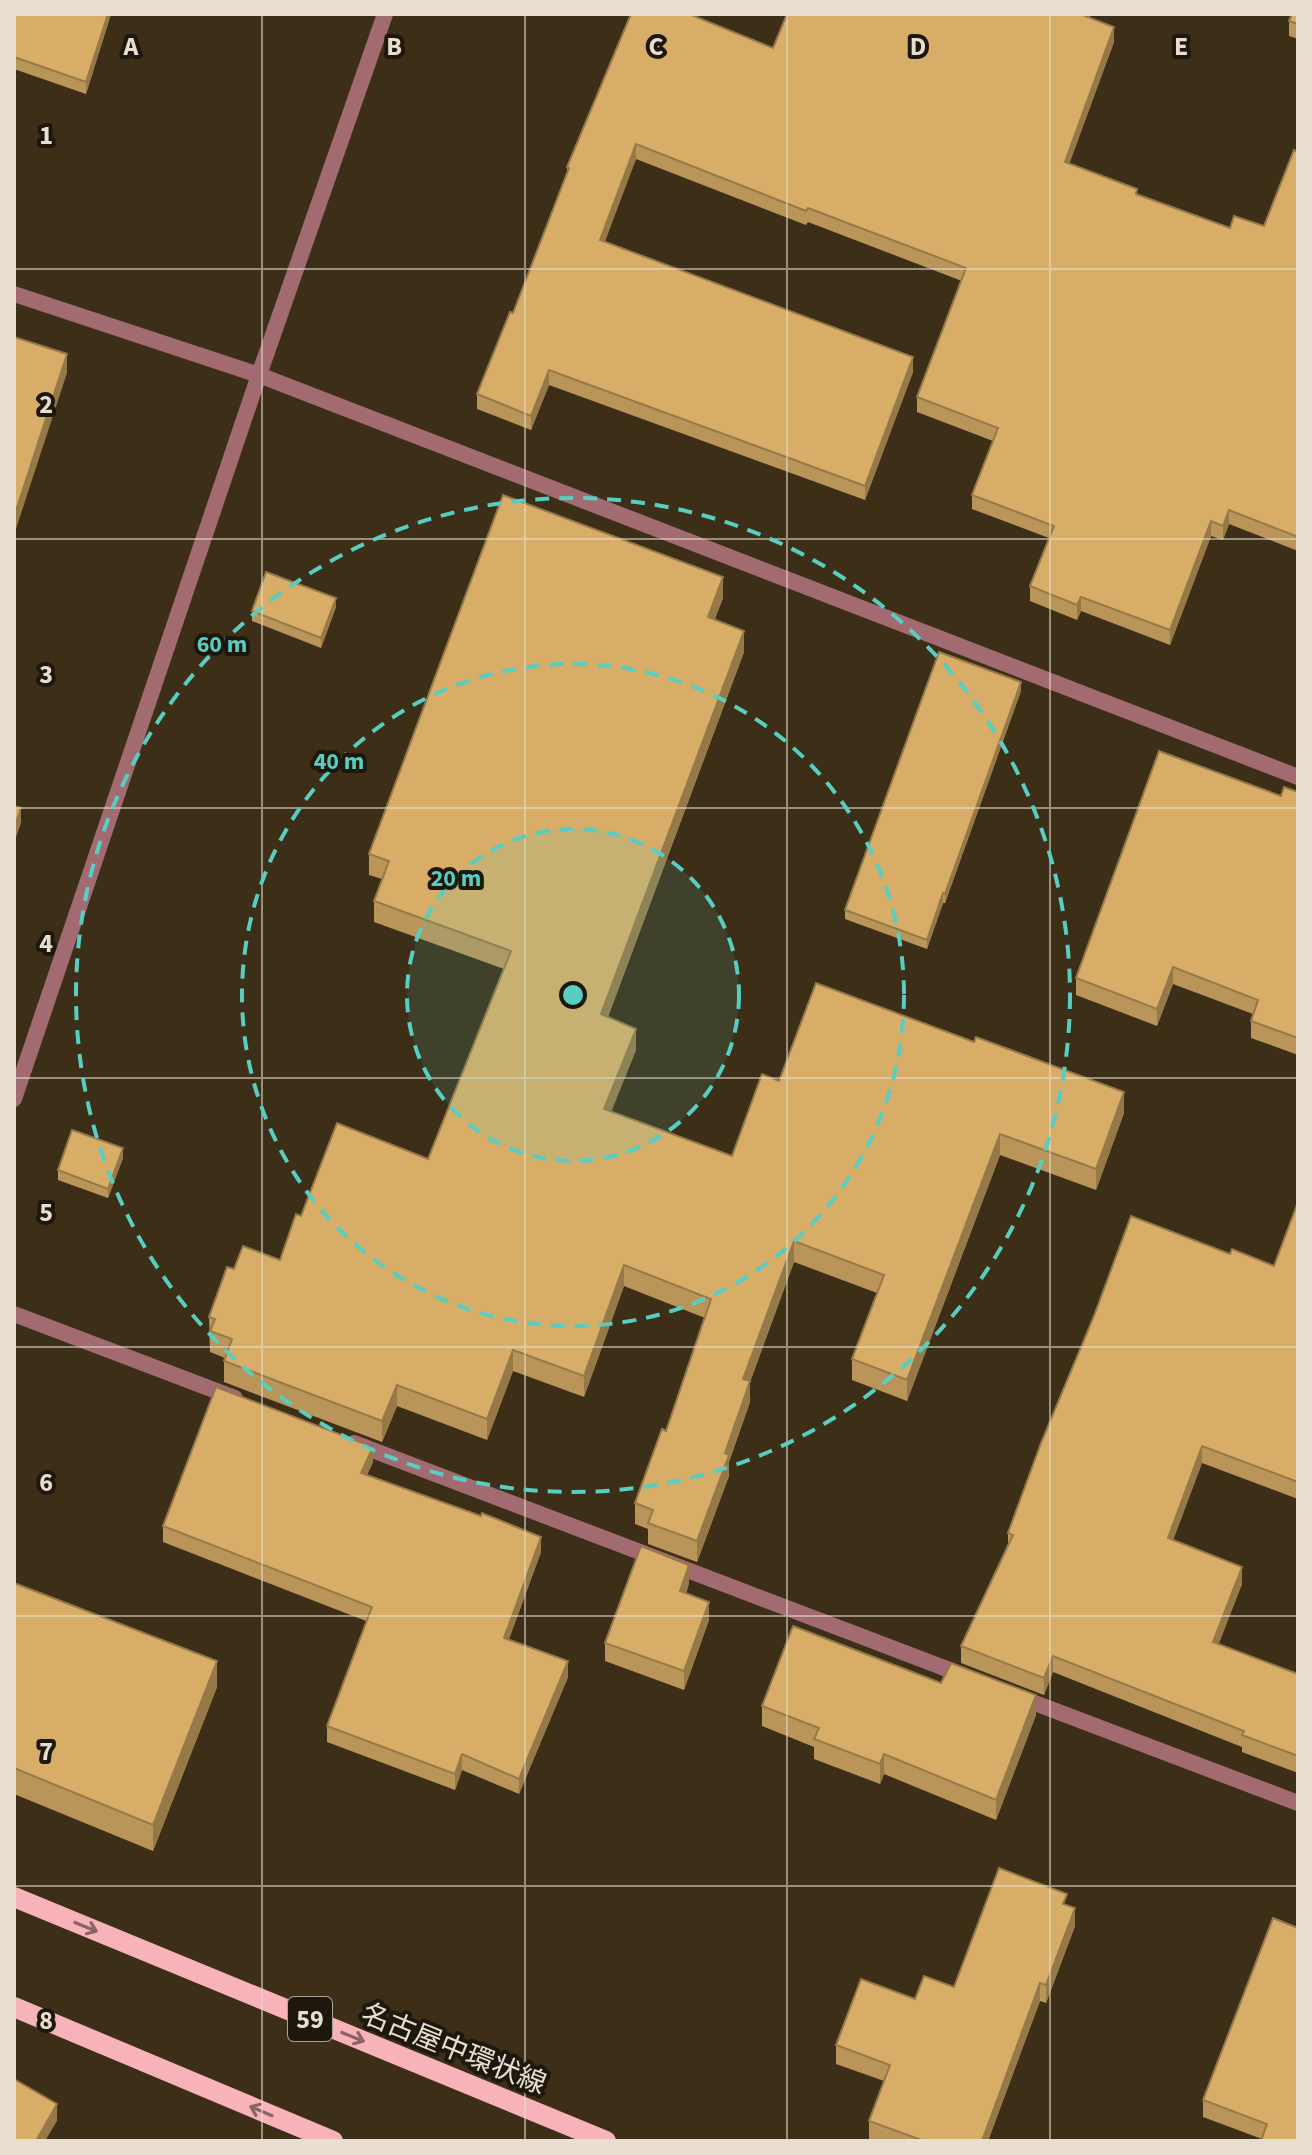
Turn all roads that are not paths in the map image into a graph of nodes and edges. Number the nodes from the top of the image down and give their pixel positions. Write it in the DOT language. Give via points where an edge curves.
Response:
graph roads {
  1 [pos="385,14"];
  2 [pos="14,294"];
  3 [pos="259,375"];
  4 [pos="1298,777"];
  5 [pos="14,1099"];
  6 [pos="14,1314"];
  7 [pos="253,1405"];
  8 [pos="342,1439"];
  9 [pos="1298,1803"];
  10 [pos="14,1897"];
  11 [pos="14,2007"];
  12 [pos="333,2141"];
  13 [pos="606,2141"];
  1 -- 3 [label="street"];
  2 -- 3 [label="street"];
  3 -- 4 [label="street"];
  3 -- 5 [label="street"];
  6 -- 7 [label="street"];
  8 -- 9 [label="street"];
  10 -- 13 [label="main road, 名古屋中環状線 / 59, one-way"];
  12 -- 11 [label="main road, one-way"];
}
